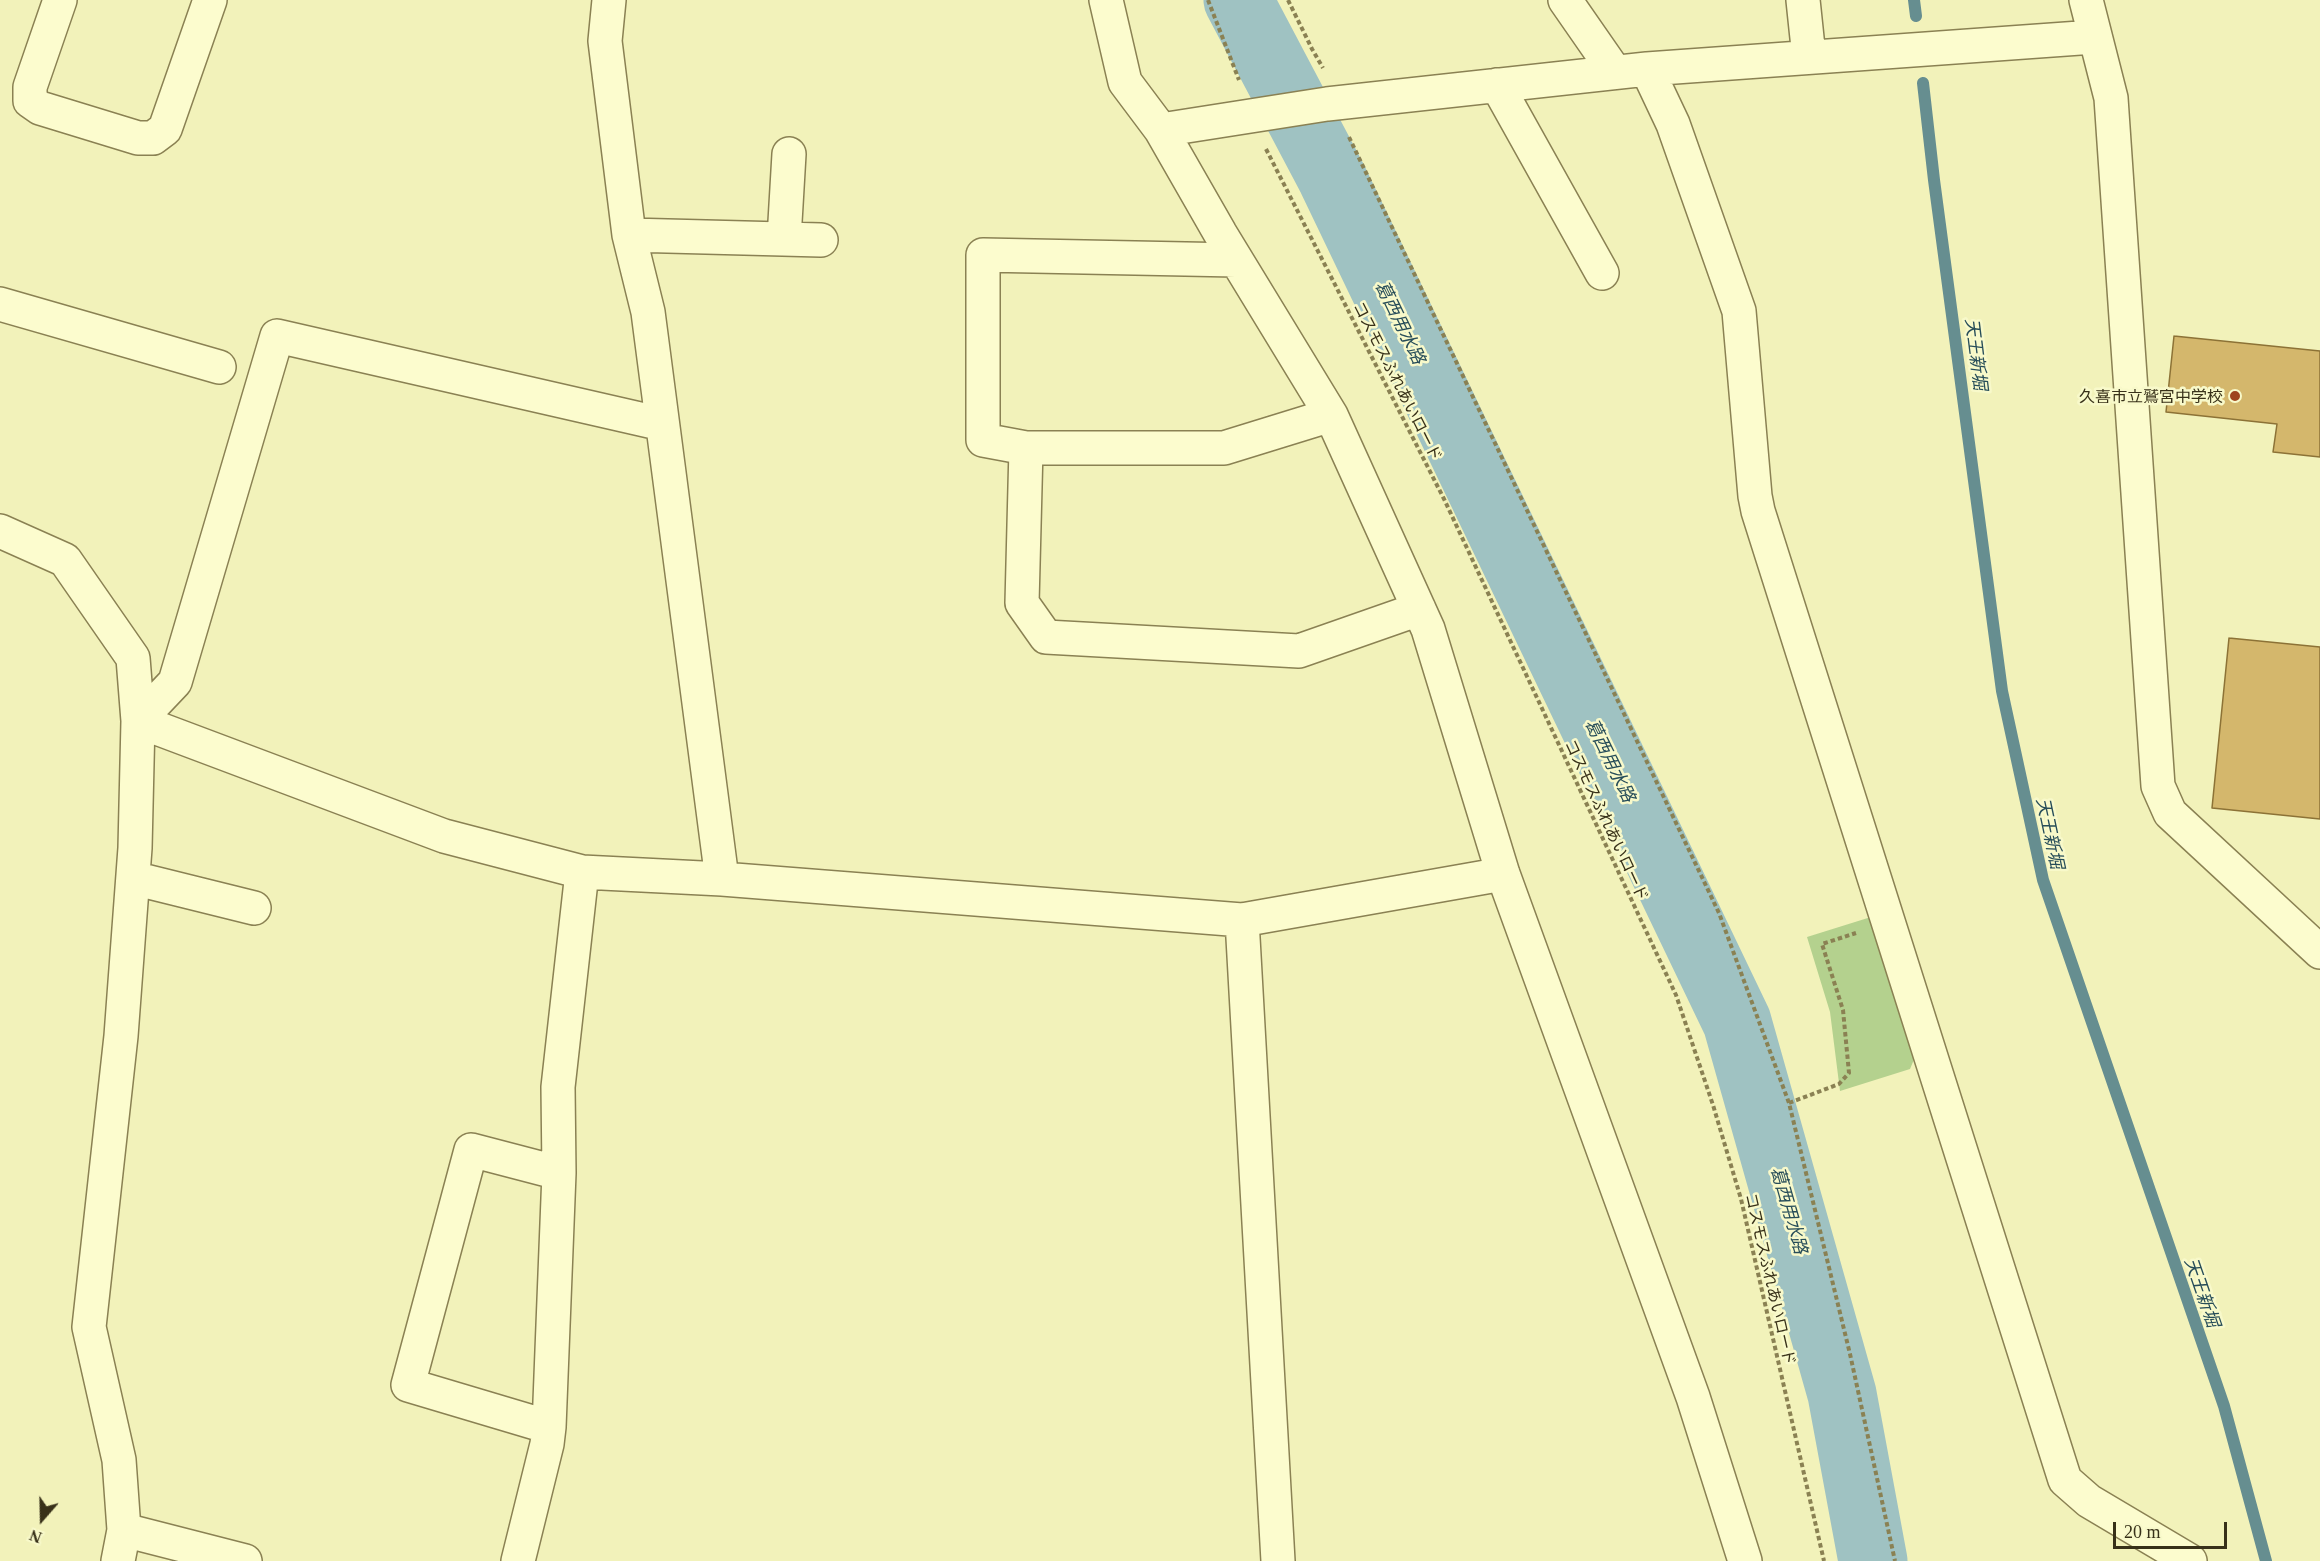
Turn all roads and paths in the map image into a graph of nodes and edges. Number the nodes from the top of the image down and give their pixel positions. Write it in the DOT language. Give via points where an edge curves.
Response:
graph roads {
  1 [pos="60,0"];
  2 [pos="210,0"];
  3 [pos="609,0"];
  4 [pos="1106,0"];
  5 [pos="1208,0"];
  6 [pos="1288,0"];
  7 [pos="1565,0"];
  8 [pos="1803,0"];
  9 [pos="2086,0"];
  10 [pos="2094,37"];
  11 [pos="1809,57"];
  12 [pos="1325,69"];
  13 [pos="1647,69"];
  14 [pos="1615,72"];
  15 [pos="1497,85"];
  16 [pos="1240,86"];
  17 [pos="1337,115"];
  18 [pos="1267,127"];
  19 [pos="1161,130"];
  20 [pos="789,154"];
  21 [pos="628,235"];
  22 [pos="784,239"];
  23 [pos="821,240"];
  24 [pos="1236,260"];
  25 [pos="1602,273"];
  26 [pos="0,304"];
  27 [pos="219,367"];
  28 [pos="1331,415"];
  29 [pos="662,424"];
  30 [pos="1026,448"];
  31 [pos="0,531"];
  32 [pos="1419,609"];
  33 [pos="138,721"];
  34 [pos="582,872"];
  35 [pos="1503,874"];
  36 [pos="133,878"];
  37 [pos="722,879"];
  38 [pos="254,908"];
  39 [pos="1242,920"];
  40 [pos="1889,921"];
  41 [pos="2320,952"];
  42 [pos="1789,1103"];
  43 [pos="559,1173"];
  44 [pos="549,1427"];
  45 [pos="121,1546"];
  46 [pos="245,1561"];
  47 [pos="518,1561"];
  48 [pos="1278,1561"];
  49 [pos="1745,1561"];
  50 [pos="1824,1561"];
  51 [pos="1895,1561"];
  52 [pos="2190,1561"];
  1 -- 2 [label="street" via="30,87 30,101 83,122 138,138 153,138 165,129"];
  3 -- 21 [label="street" via="605,41"];
  4 -- 19 [label="street" via="1125,82"];
  5 -- 16 [label="path"];
  6 -- 12 [label="path"];
  7 -- 14 [label="street"];
  8 -- 11 [label="street"];
  9 -- 10 [label="street"];
  10 -- 11 [label="street"];
  10 -- 41 [label="street" via="2111,98 2158,786 2170,813"];
  11 -- 13 [label="street"];
  13 -- 14 [label="street"];
  13 -- 40 [label="street" via="1673,124 1739,311 1758,511"];
  14 -- 15 [label="street"];
  15 -- 17 [label="street"];
  15 -- 25 [label="street"];
  17 -- 18 [label="street"];
  17 -- 42 [label="path" via="1719,913"];
  18 -- 19 [label="street"];
  18 -- 50 [label="path, コスモスふれあいロード" via="1676,995 1741,1199"];
  19 -- 24 [label="street"];
  20 -- 22 [label="street"];
  21 -- 22 [label="street"];
  21 -- 29 [label="street" via="648,312"];
  22 -- 23 [label="street"];
  24 -- 28 [label="street"];
  24 -- 30 [label="street" via="983,255 983,440"];
  26 -- 27 [label="street"];
  28 -- 30 [label="street" via="1224,448"];
  28 -- 32 [label="street"];
  29 -- 33 [label="street" via="277,336 175,682"];
  29 -- 37 [label="street"];
  30 -- 32 [label="street" via="1022,603 1046,637 1299,651"];
  31 -- 33 [label="street" via="65,560 133,658"];
  32 -- 35 [label="street"];
  33 -- 34 [label="street" via="444,836"];
  33 -- 36 [label="street"];
  34 -- 37 [label="street"];
  34 -- 43 [label="street" via="558,1087"];
  35 -- 39 [label="street"];
  35 -- 49 [label="street" via="1694,1397"];
  36 -- 38 [label="street"];
  36 -- 45 [label="street" via="121,1036 89,1327 118,1460"];
  37 -- 39 [label="street"];
  39 -- 48 [label="street"];
  40 -- 42 [label="path" via="1822,944 1843,1010 1849,1073 1839,1084"];
  40 -- 52 [label="street" via="2065,1480 2089,1501"];
  42 -- 51 [label="path"];
  43 -- 44 [label="street"];
  43 -- 44 [label="street" via="471,1150 408,1385"];
  44 -- 47 [label="street"];
  45 -- 46 [label="street"];
}
